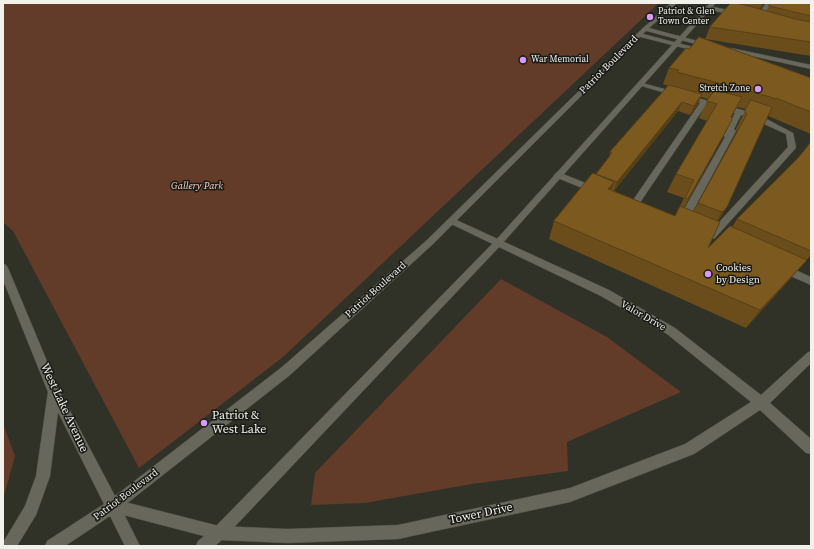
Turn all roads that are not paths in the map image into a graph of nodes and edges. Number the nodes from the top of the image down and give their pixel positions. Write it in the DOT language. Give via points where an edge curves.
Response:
graph roads {
  1 [pos="674,3"];
  2 [pos="770,3"];
  3 [pos="710,6"];
  4 [pos="745,15"];
  5 [pos="751,17"];
  6 [pos="642,32"];
  7 [pos="682,38"];
  8 [pos="676,44"];
  9 [pos="715,46"];
  10 [pos="722,48"];
  11 [pos="710,53"];
  12 [pos="811,67"];
  13 [pos="640,84"];
  14 [pos="704,102"];
  15 [pos="739,112"];
  16 [pos="732,131"];
  17 [pos="558,175"];
  18 [pos="605,194"];
  19 [pos="693,198"];
  20 [pos="633,205"];
  21 [pos="452,221"];
  22 [pos="498,243"];
  23 [pos="773,264"];
  24 [pos="3,268"];
  25 [pos="811,282"];
  26 [pos="811,356"];
  27 [pos="54,392"];
  28 [pos="761,403"];
  29 [pos="811,448"];
  30 [pos="112,506"];
  31 [pos="219,533"];
  32 [pos="9,546"];
  33 [pos="52,546"];
  34 [pos="133,546"];
  35 [pos="203,546"];
  1 -- 6 [label="main road, Patriot Boulevard"];
  2 -- 5 [label="main road" via="761,19"];
  3 -- 4 [label="main road"];
  3 -- 7 [label="main road"];
  6 -- 7 [label="main road"];
  6 -- 8 [label="main road"];
  6 -- 21 [label="main road, Patriot Boulevard"];
  7 -- 8 [label="main road"];
  7 -- 9 [label="main road"];
  8 -- 11 [label="main road"];
  8 -- 13 [label="main road"];
  10 -- 12 [label="main road" via="788,66"];
  13 -- 14 [label="main road"];
  13 -- 17 [label="main road"];
  14 -- 15 [label="main road"];
  14 -- 20 [label="main road"];
  15 -- 16 [label="main road" via="754,116 790,133 792,147 715,238 684,225"];
  15 -- 19 [label="main road"];
  17 -- 18 [label="main road"];
  17 -- 22 [label="main road"];
  21 -- 22 [label="main road, Valor Drive"];
  21 -- 30 [label="main road, Patriot Boulevard" via="286,370"];
  22 -- 28 [label="main road, Valor Drive" via="605,293 671,331"];
  22 -- 31 [label="main road"];
  23 -- 25 [label="main road"];
  24 -- 27 [label="main road, West Lake Avenue"];
  26 -- 28 [label="main road, Tower Drive"];
  27 -- 30 [label="main road, West Lake Avenue"];
  27 -- 32 [label="main road" via="43,476 31,510"];
  28 -- 29 [label="main road, Valor Drive"];
  28 -- 31 [label="main road, Tower Drive" via="689,449 570,495 398,532 287,536"];
  30 -- 31 [label="main road, Tower Drive"];
  30 -- 33 [label="main road, Patriot Boulevard"];
  30 -- 34 [label="main road, West Lake Avenue"];
  31 -- 35 [label="main road"];
}
